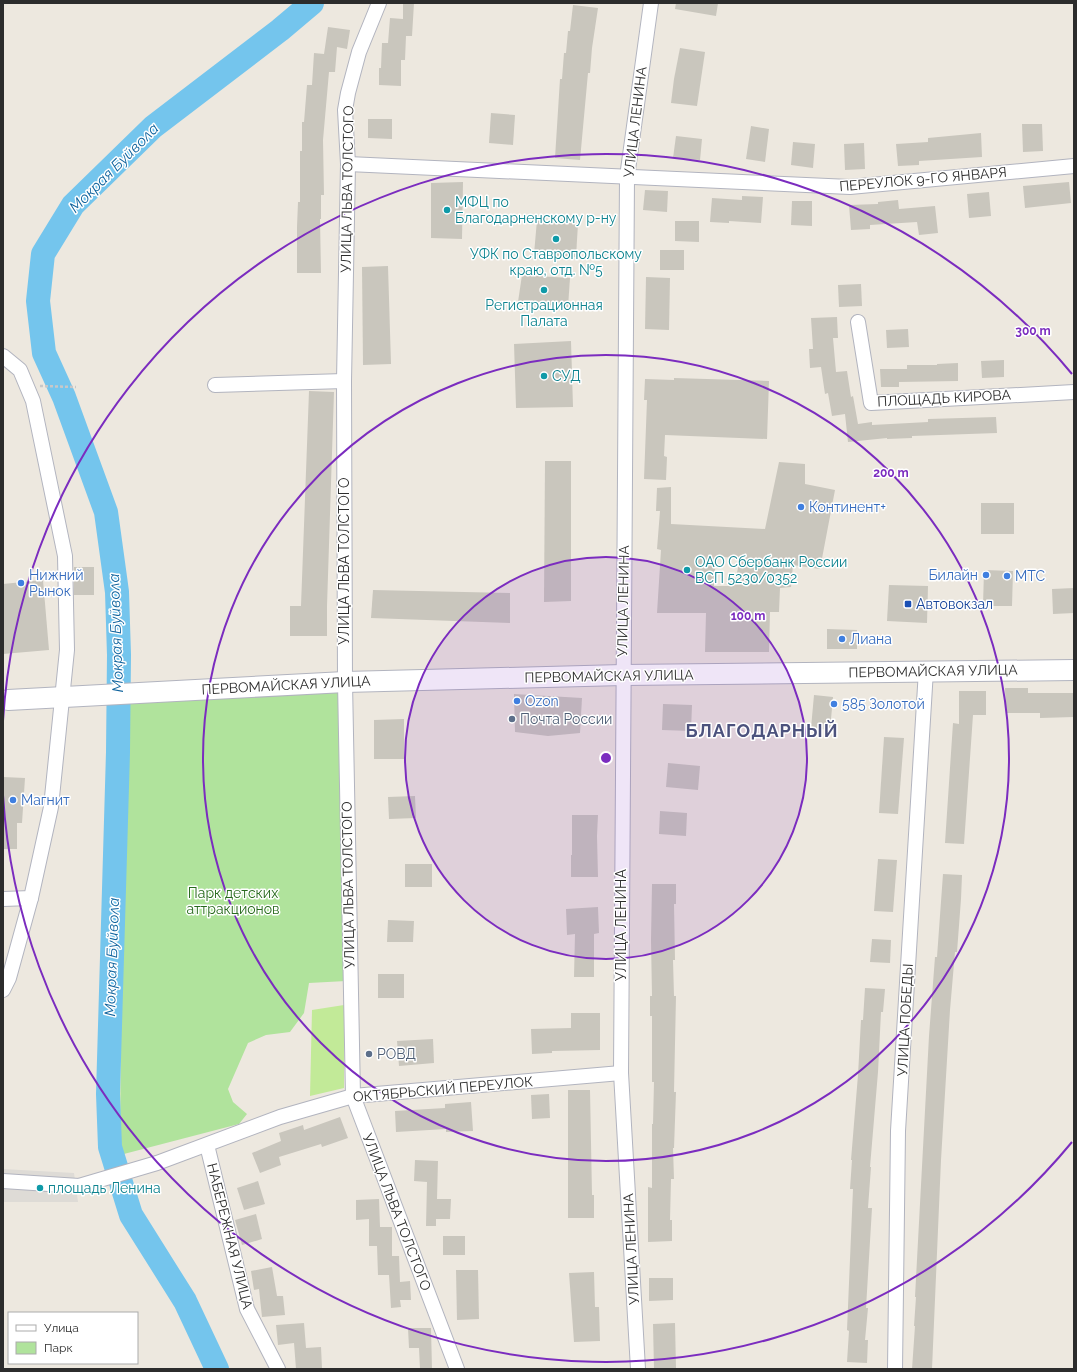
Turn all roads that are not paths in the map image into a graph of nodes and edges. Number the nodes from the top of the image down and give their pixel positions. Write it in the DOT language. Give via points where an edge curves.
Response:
graph roads {
  1 [pos="380,3"];
  2 [pos="651,3"];
  3 [pos="348,164"];
  4 [pos="1074,166"];
  5 [pos="627,177"];
  6 [pos="858,322"];
  7 [pos="4,356"];
  8 [pos="344,381"];
  9 [pos="215,385"];
  10 [pos="1074,392"];
  11 [pos="926,670"];
  12 [pos="1074,670"];
  13 [pos="623,675"];
  14 [pos="345,682"];
  15 [pos="62,696"];
  16 [pos="6,700"];
  17 [pos="31,898"];
  18 [pos="3,899"];
  19 [pos="3,990"];
  20 [pos="621,1074"];
  21 [pos="353,1096"];
  22 [pos="207,1144"];
  23 [pos="3,1181"];
  24 [pos="278,1369"];
  25 [pos="457,1369"];
  26 [pos="638,1369"];
  27 [pos="895,1369"];
  1 -- 3 [label="street, УЛИЦА ЛЬВА ТОЛСТОГО" via="359,52 348,93"];
  2 -- 5 [label="street, УЛИЦА ЛЕНИНА"];
  3 -- 5 [label="street, ПЕРЕУЛОК 9-ГО ЯНВАРЯ"];
  3 -- 8 [label="street, УЛИЦА ЛЬВА ТОЛСТОГО"];
  4 -- 5 [label="street, ПЕРЕУЛОК 9-ГО ЯНВАРЯ" via="850,187"];
  5 -- 13 [label="street, УЛИЦА ЛЕНИНА"];
  6 -- 10 [label="street, ПЛОЩАДЬ КИРОВА" via="871,403"];
  7 -- 15 [label="street" via="20,370 33,401 65,556 67,650"];
  8 -- 9 [label="street"];
  8 -- 14 [label="street, УЛИЦА ЛЬВА ТОЛСТОГО"];
  11 -- 12 [label="main road, ПЕРВОМАЙСКАЯ УЛИЦА"];
  11 -- 13 [label="main road, ПЕРВОМАЙСКАЯ УЛИЦА"];
  11 -- 27 [label="street, УЛИЦА ПОБЕДЫ" via="898,1131"];
  13 -- 14 [label="main road, ПЕРВОМАЙСКАЯ УЛИЦА"];
  13 -- 20 [label="street, УЛИЦА ЛЕНИНА"];
  14 -- 15 [label="main road, ПЕРВОМАЙСКАЯ УЛИЦА"];
  14 -- 21 [label="street, УЛИЦА ЛЬВА ТОЛСТОГО"];
  15 -- 16 [label="main road, ПЕРВОМАЙСКАЯ УЛИЦА"];
  15 -- 17 [label="street" via="51,807"];
  17 -- 18 [label="street"];
  17 -- 19 [label="street" via="9,978"];
  20 -- 21 [label="street, ОКТЯБРЬСКИЙ ПЕРЕУЛОК"];
  20 -- 26 [label="street, УЛИЦА ЛЕНИНА"];
  21 -- 22 [label="street, ОКТЯБРЬСКИЙ ПЕРЕУЛОК" via="280,1117"];
  21 -- 25 [label="street, УЛИЦА ЛЬВА ТОЛСТОГО"];
  22 -- 23 [label="street, ОКТЯБРЬСКИЙ ПЕРЕУЛОК" via="157,1163 80,1186"];
  22 -- 24 [label="street, НАБЕРЕЖНАЯ УЛИЦА" via="247,1309"];
}
